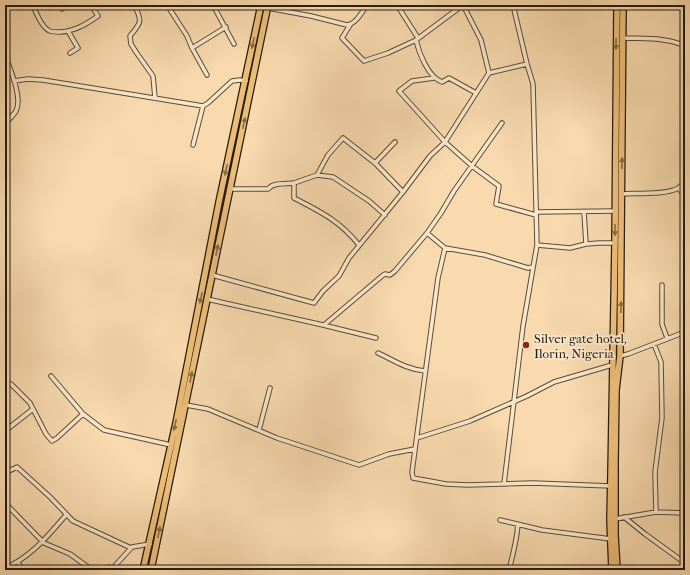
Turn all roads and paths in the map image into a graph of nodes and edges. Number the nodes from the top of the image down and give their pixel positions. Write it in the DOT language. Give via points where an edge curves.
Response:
graph roads {
  1 [pos="32,5"];
  2 [pos="60,5"];
  3 [pos="91,5"];
  4 [pos="134,5"];
  5 [pos="166,5"];
  6 [pos="213,5"];
  7 [pos="261,5"];
  8 [pos="367,5"];
  9 [pos="397,5"];
  10 [pos="463,5"];
  11 [pos="513,5"];
  12 [pos="268,6"];
  13 [pos="620,6"];
  14 [pos="62,9"];
  15 [pos="350,25"];
  16 [pos="226,27"];
  17 [pos="68,32"];
  18 [pos="623,38"];
  19 [pos="417,39"];
  20 [pos="234,44"];
  21 [pos="685,46"];
  22 [pos="192,48"];
  23 [pos="70,53"];
  24 [pos="5,55"];
  25 [pos="527,64"];
  26 [pos="489,73"];
  27 [pos="207,75"];
  28 [pos="434,78"];
  29 [pos="14,81"];
  30 [pos="246,81"];
  31 [pos="476,93"];
  32 [pos="155,98"];
  33 [pos="203,106"];
  34 [pos="502,123"];
  35 [pos="5,124"];
  36 [pos="619,124"];
  37 [pos="395,142"];
  38 [pos="445,142"];
  39 [pos="193,145"];
  40 [pos="375,163"];
  41 [pos="472,166"];
  42 [pos="317,175"];
  43 [pos="685,182"];
  44 [pos="294,183"];
  45 [pos="618,184"];
  46 [pos="678,188"];
  47 [pos="230,189"];
  48 [pos="403,192"];
  49 [pos="621,194"];
  50 [pos="685,195"];
  51 [pos="615,211"];
  52 [pos="584,212"];
  53 [pos="536,214"];
  54 [pos="386,215"];
  55 [pos="427,233"];
  56 [pos="615,243"];
  57 [pos="586,244"];
  58 [pos="359,245"];
  59 [pos="537,245"];
  60 [pos="445,248"];
  61 [pos="534,267"];
  62 [pos="528,268"];
  63 [pos="212,275"];
  64 [pos="532,277"];
  65 [pos="662,285"];
  66 [pos="207,299"];
  67 [pos="620,321"];
  68 [pos="614,322"];
  69 [pos="324,325"];
  70 [pos="684,333"];
  71 [pos="376,338"];
  72 [pos="667,338"];
  73 [pos="654,344"];
  74 [pos="378,353"];
  75 [pos="620,356"];
  76 [pos="612,365"];
  77 [pos="425,371"];
  78 [pos="51,376"];
  79 [pos="5,387"];
  80 [pos="270,388"];
  81 [pos="513,402"];
  82 [pos="186,406"];
  83 [pos="32,409"];
  84 [pos="83,414"];
  85 [pos="259,430"];
  86 [pos="5,431"];
  87 [pos="417,438"];
  88 [pos="171,445"];
  89 [pos="415,449"];
  90 [pos="5,473"];
  91 [pos="504,484"];
  92 [pos="611,486"];
  93 [pos="5,503"];
  94 [pos="656,512"];
  95 [pos="685,513"];
  96 [pos="66,515"];
  97 [pos="624,517"];
  98 [pos="614,519"];
  99 [pos="500,520"];
  100 [pos="518,524"];
  101 [pos="611,539"];
  102 [pos="43,542"];
  103 [pos="150,544"];
  104 [pos="131,548"];
  105 [pos="18,562"];
  106 [pos="685,563"];
  107 [pos="5,568"];
  108 [pos="112,569"];
  109 [pos="22,570"];
  110 [pos="92,570"];
  111 [pos="104,570"];
  112 [pos="143,570"];
  113 [pos="151,570"];
  114 [pos="510,570"];
  115 [pos="612,570"];
  116 [pos="617,570"];
  1 -- 17 [label="street" via="49,31"];
  2 -- 14 [label="street"];
  3 -- 17 [label="street" via="98,16 80,28"];
  4 -- 32 [label="street" via="140,16 139,25 130,36 131,44 153,76"];
  5 -- 22 [label="street"];
  6 -- 16 [label="street"];
  7 -- 30 [label="main road, one-way"];
  8 -- 15 [label="street"];
  9 -- 19 [label="street"];
  10 -- 19 [label="street"];
  10 -- 26 [label="street" via="481,40"];
  11 -- 25 [label="street"];
  12 -- 15 [label="street"];
  47 -- 12 [label="main road, one-way"];
  13 -- 18 [label="main road"];
  13 -- 36 [label="main road, one-way"];
  15 -- 19 [label="street" via="342,38 364,61"];
  16 -- 20 [label="street"];
  16 -- 22 [label="street"];
  17 -- 23 [label="street" via="78,48"];
  18 -- 21 [label="street" via="665,41"];
  18 -- 36 [label="main road"];
  19 -- 28 [label="street" via="419,53"];
  22 -- 27 [label="street"];
  24 -- 29 [label="street"];
  25 -- 26 [label="street"];
  25 -- 53 [label="street" via="534,84"];
  26 -- 31 [label="street"];
  28 -- 31 [label="street" via="442,82 449,78"];
  28 -- 38 [label="street" via="412,81 399,91"];
  29 -- 32 [label="street" via="43,80"];
  29 -- 35 [label="street" via="16,111"];
  30 -- 33 [label="street" via="232,81"];
  30 -- 88 [label="main road, one-way" via="219,202"];
  31 -- 38 [label="street"];
  32 -- 33 [label="street"];
  33 -- 39 [label="street"];
  34 -- 41 [label="street"];
  36 -- 45 [label="main road"];
  37 -- 40 [label="street"];
  38 -- 41 [label="street"];
  38 -- 48 [label="street" via="430,156"];
  40 -- 42 [label="street" via="343,138 328,155"];
  40 -- 48 [label="street"];
  41 -- 53 [label="street" via="499,186 496,204"];
  41 -- 55 [label="street"];
  42 -- 44 [label="street"];
  42 -- 54 [label="street" via="333,177"];
  43 -- 46 [label="street"];
  44 -- 47 [label="street" via="275,185 268,189"];
  44 -- 58 [label="street" via="294,198 327,215 350,233"];
  45 -- 49 [label="main road"];
  45 -- 51 [label="main road"];
  46 -- 49 [label="street" via="672,191"];
  46 -- 50 [label="street"];
  63 -- 47 [label="main road, one-way"];
  48 -- 54 [label="street"];
  67 -- 49 [label="main road, one-way"];
  51 -- 52 [label="street"];
  51 -- 56 [label="main road, one-way"];
  52 -- 53 [label="street"];
  52 -- 57 [label="street"];
  53 -- 59 [label="street"];
  54 -- 58 [label="street"];
  55 -- 60 [label="street"];
  55 -- 69 [label="street" via="395,271 382,276"];
  56 -- 57 [label="street"];
  56 -- 68 [label="main road"];
  57 -- 59 [label="street" via="570,248"];
  58 -- 63 [label="street" via="339,276 314,303"];
  59 -- 61 [label="street"];
  60 -- 62 [label="street" via="485,255"];
  60 -- 77 [label="street" via="438,278"];
  61 -- 62 [label="street"];
  61 -- 64 [label="street"];
  62 -- 64 [label="street"];
  63 -- 66 [label="main road"];
  64 -- 81 [label="street"];
  65 -- 72 [label="street" via="662,324"];
  66 -- 69 [label="street"];
  82 -- 66 [label="main road, one-way"];
  67 -- 68 [label="main road"];
  67 -- 75 [label="main road"];
  68 -- 76 [label="main road"];
  69 -- 71 [label="street"];
  70 -- 72 [label="street"];
  72 -- 73 [label="street"];
  73 -- 75 [label="street"];
  73 -- 94 [label="street" via="661,362 662,394 656,472"];
  74 -- 77 [label="street" via="404,367"];
  75 -- 98 [label="main road" via="616,390"];
  76 -- 81 [label="street" via="562,379"];
  76 -- 92 [label="main road"];
  77 -- 87 [label="street"];
  78 -- 84 [label="street"];
  79 -- 83 [label="street" via="11,384 30,403"];
  80 -- 85 [label="street"];
  81 -- 87 [label="street" via="470,421"];
  81 -- 91 [label="street"];
  82 -- 85 [label="street" via="208,409"];
  113 -- 82 [label="main road, one-way"];
  83 -- 84 [label="street" via="52,441"];
  83 -- 86 [label="street"];
  84 -- 88 [label="street" via="104,430"];
  85 -- 89 [label="street" via="359,465 389,454"];
  87 -- 89 [label="street"];
  88 -- 103 [label="main road"];
  89 -- 91 [label="street" via="412,476 415,480 446,484"];
  90 -- 96 [label="street" via="17,467"];
  91 -- 92 [label="street"];
  92 -- 101 [label="main road"];
  93 -- 102 [label="street"];
  94 -- 95 [label="street"];
  94 -- 97 [label="street"];
  96 -- 102 [label="street"];
  96 -- 104 [label="street" via="73,521"];
  97 -- 98 [label="street"];
  97 -- 106 [label="street"];
  98 -- 116 [label="main road"];
  99 -- 100 [label="street"];
  100 -- 101 [label="street"];
  100 -- 114 [label="street"];
  101 -- 115 [label="main road"];
  102 -- 105 [label="street"];
  102 -- 110 [label="street" via="70,554"];
  103 -- 104 [label="street"];
  103 -- 112 [label="main road"];
  104 -- 108 [label="street"];
  105 -- 107 [label="street"];
  105 -- 109 [label="street"];
  108 -- 111 [label="street"];
}
